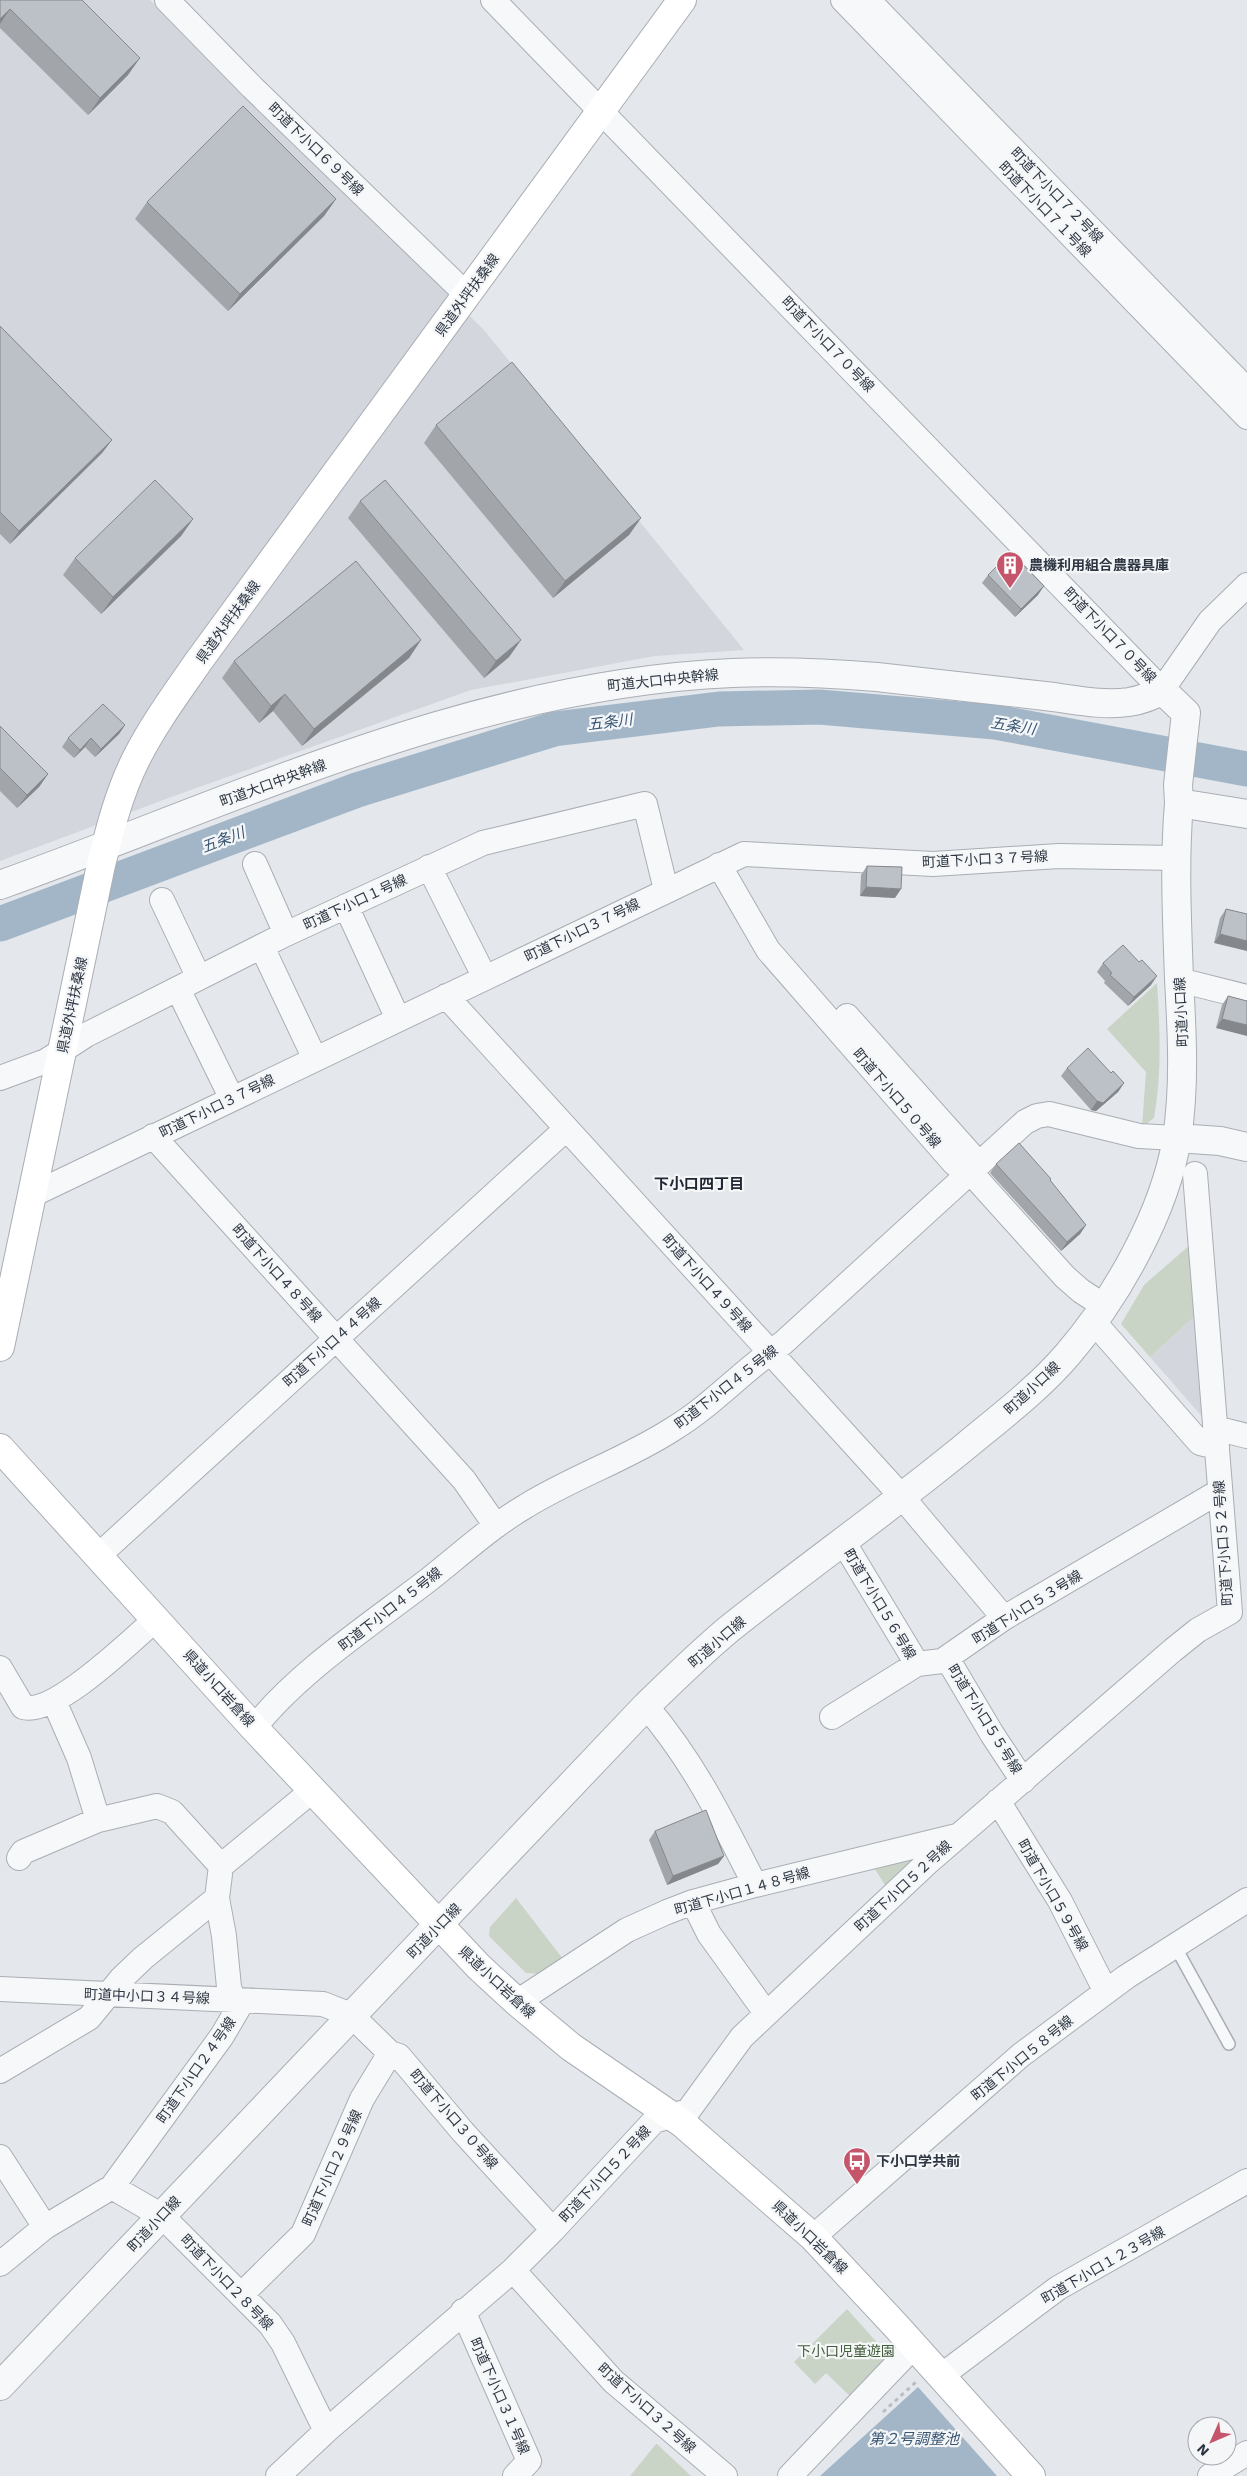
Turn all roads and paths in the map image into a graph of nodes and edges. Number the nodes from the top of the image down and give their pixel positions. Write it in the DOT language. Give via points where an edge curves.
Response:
graph roads {
  1 [pos="167,0"];
  2 [pos="493,0"];
  3 [pos="682,0"];
  4 [pos="843,0"];
  5 [pos="868,0"];
  6 [pos="602,110"];
  7 [pos="467,295"];
  8 [pos="1247,390"];
  9 [pos="1247,417"];
  10 [pos="1247,584"];
  11 [pos="1162,690"];
  12 [pos="1179,794"];
  13 [pos="1247,814"];
  14 [pos="103,855"];
  15 [pos="1175,858"];
  16 [pos="726,862"];
  17 [pos="256,864"];
  18 [pos="429,867"];
  19 [pos="0,885"];
  20 [pos="666,890"];
  21 [pos="162,900"];
  22 [pos="346,906"];
  23 [pos="286,934"];
  24 [pos="262,946"];
  25 [pos="199,978"];
  26 [pos="485,978"];
  27 [pos="1179,980"];
  28 [pos="178,989"];
  29 [pos="446,996"];
  30 [pos="1247,997"];
  31 [pos="398,1019"];
  32 [pos="62,1051"];
  33 [pos="315,1059"];
  34 [pos="0,1078"];
  35 [pos="232,1099"];
  36 [pos="566,1129"];
  37 [pos="1177,1138"];
  38 [pos="146,1140"];
  39 [pos="1247,1148"];
  40 [pos="973,1169"];
  41 [pos="1195,1174"];
  42 [pos="32,1195"];
  43 [pos="1098,1313"];
  44 [pos="331,1344"];
  45 [pos="0,1347"];
  46 [pos="770,1351"];
  47 [pos="1247,1436"];
  48 [pos="1216,1438"];
  49 [pos="0,1448"];
  50 [pos="1220,1491"];
  51 [pos="903,1498"];
  52 [pos="496,1526"];
  53 [pos="844,1543"];
  54 [pos="98,1556"];
  55 [pos="1238,1610"];
  56 [pos="1004,1618"];
  57 [pos="156,1619"];
  58 [pos="947,1658"];
  59 [pos="917,1664"];
  60 [pos="0,1668"];
  61 [pos="54,1701"];
  62 [pos="646,1706"];
  63 [pos="832,1717"];
  64 [pos="254,1728"];
  65 [pos="1023,1781"];
  66 [pos="312,1790"];
  67 [pos="998,1801"];
  68 [pos="98,1820"];
  69 [pos="958,1835"];
  70 [pos="20,1858"];
  71 [pos="221,1866"];
  72 [pos="755,1885"];
  73 [pos="217,1898"];
  74 [pos="1247,1900"];
  75 [pos="693,1902"];
  76 [pos="439,1926"];
  77 [pos="1175,1946"];
  78 [pos="0,1989"];
  79 [pos="1106,1992"];
  80 [pos="107,1995"];
  81 [pos="233,1999"];
  82 [pos="517,2002"];
  83 [pos="766,2013"];
  84 [pos="351,2015"];
  85 [pos="1229,2044"];
  86 [pos="390,2054"];
  87 [pos="0,2071"];
  88 [pos="673,2115"];
  89 [pos="0,2157"];
  90 [pos="1247,2182"];
  91 [pos="112,2187"];
  92 [pos="162,2216"];
  93 [pos="44,2227"];
  94 [pos="553,2230"];
  95 [pos="813,2237"];
  96 [pos="0,2264"];
  97 [pos="512,2270"];
  98 [pos="242,2294"];
  99 [pos="463,2311"];
  100 [pos="914,2346"];
  101 [pos="941,2376"];
  102 [pos="0,2386"];
  103 [pos="326,2431"];
  104 [pos="1247,2453"];
  105 [pos="278,2476"];
  106 [pos="515,2476"];
  107 [pos="725,2476"];
  108 [pos="790,2476"];
  109 [pos="1031,2476"];
  110 [pos="1210,2476"];
  1 -- 7 [label="street, 町道下小口６９号線"];
  2 -- 6 [label="street, 町道下小口７０号線"];
  3 -- 6 [label="main road, 県道外坪扶桑線"];
  4 -- 9 [label="street, 町道下小口７１号線"];
  5 -- 8 [label="street, 町道下小口７２号線"];
  6 -- 7 [label="main road, 県道外坪扶桑線"];
  6 -- 11 [label="street, 町道下小口７０号線"];
  7 -- 14 [label="main road, 県道外坪扶桑線" via="160,718 126,781"];
  10 -- 11 [label="street" via="1210,621"];
  11 -- 12 [label="street" via="1186,713"];
  11 -- 14 [label="street, 町道大口中央幹線" via="1150,698 1107,703 874,677 819,674 730,673 617,684 506,706 421,730"];
  12 -- 13 [label="street"];
  12 -- 15 [label="street, 町道小口線"];
  14 -- 19 [label="street, 町道大口中央幹線"];
  14 -- 32 [label="main road, 県道外坪扶桑線"];
  15 -- 16 [label="street, 町道下小口３７号線" via="1059,856 933,864 744,854"];
  15 -- 27 [label="street, 町道小口線"];
  16 -- 20 [label="street, 町道下小口３７号線"];
  16 -- 40 [label="street" via="781,940"];
  16 -- 40 [label="street, 町道下小口５０号線" via="768,950 954,1163"];
  17 -- 23 [label="street"];
  18 -- 20 [label="street, 町道下小口１号線" via="483,842 645,804"];
  18 -- 22 [label="street, 町道下小口１号線"];
  18 -- 26 [label="street"];
  20 -- 26 [label="street, 町道下小口３７号線"];
  21 -- 25 [label="street"];
  22 -- 23 [label="street, 町道下小口１号線"];
  22 -- 31 [label="street"];
  23 -- 24 [label="street, 町道下小口１号線"];
  24 -- 25 [label="street, 町道下小口１号線"];
  24 -- 33 [label="street"];
  25 -- 28 [label="street, 町道下小口１号線"];
  26 -- 29 [label="street, 町道下小口３７号線"];
  27 -- 30 [label="street"];
  27 -- 37 [label="street, 町道小口線" via="1184,1057"];
  28 -- 32 [label="street, 町道下小口１号線" via="86,1035"];
  28 -- 35 [label="street"];
  29 -- 31 [label="street, 町道下小口３７号線"];
  29 -- 36 [label="street, 町道下小口４９号線"];
  31 -- 33 [label="street, 町道下小口３７号線"];
  32 -- 34 [label="street, 町道下小口１号線" via="46,1062"];
  32 -- 42 [label="main road, 県道外坪扶桑線"];
  33 -- 35 [label="street, 町道下小口３７号線"];
  35 -- 38 [label="street, 町道下小口３７号線"];
  36 -- 44 [label="street, 町道下小口４４号線"];
  36 -- 46 [label="street, 町道下小口４９号線"];
  37 -- 39 [label="street" via="1220,1141"];
  37 -- 40 [label="street, 町道下小口４５号線" via="1138,1136 1049,1114 1025,1122"];
  37 -- 43 [label="street, 町道小口線" via="1168,1176 1146,1229"];
  38 -- 42 [label="street, 町道下小口３７号線"];
  38 -- 44 [label="street"];
  40 -- 43 [label="street, 町道下小口５０号線" via="974,1176"];
  40 -- 46 [label="street, 町道下小口４５号線"];
  41 -- 48 [label="street, 町道下小口５２号線"];
  42 -- 45 [label="main road, 県道外坪扶桑線"];
  43 -- 48 [label="street, 町道下小口５０号線" via="1200,1443"];
  43 -- 51 [label="street, 町道小口線" via="1068,1354 1040,1383"];
  44 -- 52 [label="street" via="464,1480"];
  44 -- 54 [label="street, 町道下小口４４号線"];
  46 -- 51 [label="street, 町道下小口４９号線"];
  46 -- 52 [label="street, 町道下小口４５号線" via="679,1426 526,1505"];
  47 -- 48 [label="street, 町道下小口５０号線"];
  48 -- 50 [label="street, 町道下小口５２号線"];
  49 -- 54 [label="main road, 県道小口岩倉線"];
  50 -- 55 [label="street, 町道下小口５２号線"];
  50 -- 56 [label="street, 町道下小口５３号線"];
  51 -- 53 [label="street, 町道小口線"];
  51 -- 56 [label="street, 町道下小口４９号線"];
  52 -- 64 [label="street, 町道下小口４５号線" via="321,1664 272,1705"];
  53 -- 59 [label="street, 町道下小口５６号線"];
  53 -- 62 [label="street, 町道小口線" via="727,1631"];
  54 -- 57 [label="main road, 県道小口岩倉線"];
  55 -- 65 [label="street, 町道下小口５２号線" via="1198,1630"];
  56 -- 58 [label="street, 町道下小口５３号線"];
  57 -- 61 [label="street" via="88,1678"];
  57 -- 64 [label="main road, 県道小口岩倉線"];
  58 -- 59 [label="street, 町道下小口５３号線"];
  58 -- 65 [label="street, 町道下小口５５号線"];
  59 -- 63 [label="street, 町道下小口５３号線"];
  60 -- 61 [label="street" via="23,1707 31,1710"];
  61 -- 68 [label="street" via="79,1758"];
  62 -- 72 [label="street" via="706,1788"];
  62 -- 76 [label="street, 町道小口線"];
  64 -- 66 [label="main road, 県道小口岩倉線"];
  65 -- 67 [label="street, 町道下小口５２号線"];
  66 -- 71 [label="street"];
  66 -- 76 [label="main road, 県道小口岩倉線"];
  67 -- 69 [label="street, 町道下小口５２号線"];
  67 -- 79 [label="street, 町道下小口５９号線" via="1060,1901"];
  68 -- 70 [label="street" via="23,1852"];
  68 -- 71 [label="street" via="157,1806 172,1812"];
  69 -- 72 [label="street, 町道下小口１４８号線"];
  69 -- 83 [label="street, 町道下小口５２号線"];
  71 -- 73 [label="street, 町道下小口２４号線"];
  72 -- 75 [label="street, 町道下小口１４８号線"];
  73 -- 80 [label="street" via="142,1958"];
  73 -- 81 [label="street, 町道下小口２４号線"];
  74 -- 77 [label="street, 町道下小口５８号線"];
  75 -- 82 [label="street, 町道下小口１４８号線" via="627,1930"];
  75 -- 83 [label="street" via="709,1934"];
  76 -- 82 [label="main road, 県道小口岩倉線"];
  76 -- 84 [label="street, 町道小口線"];
  77 -- 79 [label="street, 町道下小口５８号線"];
  77 -- 85 [label="lane"];
  78 -- 80 [label="street, 町道中小口３４号線"];
  79 -- 95 [label="street, 町道下小口５８号線" via="1021,2055"];
  80 -- 81 [label="street, 町道中小口３４号線"];
  80 -- 87 [label="street" via="89,2018"];
  81 -- 84 [label="street, 町道中小口３４号線" via="323,2004"];
  81 -- 91 [label="street, 町道下小口２４号線" via="239,2007 222,2036"];
  82 -- 88 [label="main road, 県道小口岩倉線" via="571,2047"];
  83 -- 88 [label="street, 町道下小口５２号線" via="727,2055 688,2110"];
  84 -- 86 [label="street, 町道下小口３０号線"];
  84 -- 92 [label="street, 町道小口線"];
  86 -- 94 [label="street, 町道下小口３０号線" via="399,2056"];
  86 -- 98 [label="street, 町道下小口２９号線" via="362,2099 303,2234"];
  88 -- 94 [label="street, 町道下小口５２号線" via="654,2121"];
  88 -- 95 [label="main road, 県道小口岩倉線"];
  89 -- 93 [label="street"];
  90 -- 101 [label="street, 町道下小口１２３号線" via="1058,2288"];
  91 -- 92 [label="street, 町道下小口２８号線"];
  91 -- 93 [label="street, 町道下小口２４号線"];
  92 -- 98 [label="street, 町道下小口２８号線"];
  92 -- 102 [label="street, 町道小口線"];
  93 -- 96 [label="street, 町道下小口２４号線"];
  94 -- 97 [label="street, 町道下小口５２号線"];
  95 -- 100 [label="main road, 県道小口岩倉線"];
  97 -- 99 [label="street, 町道下小口５２号線"];
  97 -- 107 [label="street, 町道下小口３２号線" via="613,2381"];
  98 -- 103 [label="street, 町道下小口２８号線" via="284,2343"];
  99 -- 103 [label="street, 町道下小口５２号線"];
  99 -- 106 [label="street, 町道下小口３１号線" via="529,2462"];
  100 -- 101 [label="main road, 県道小口岩倉線"];
  100 -- 108 [label="street"];
  101 -- 109 [label="main road, 県道小口岩倉線"];
  103 -- 105 [label="street, 町道下小口５２号線"];
  104 -- 110 [label="street"];
}
